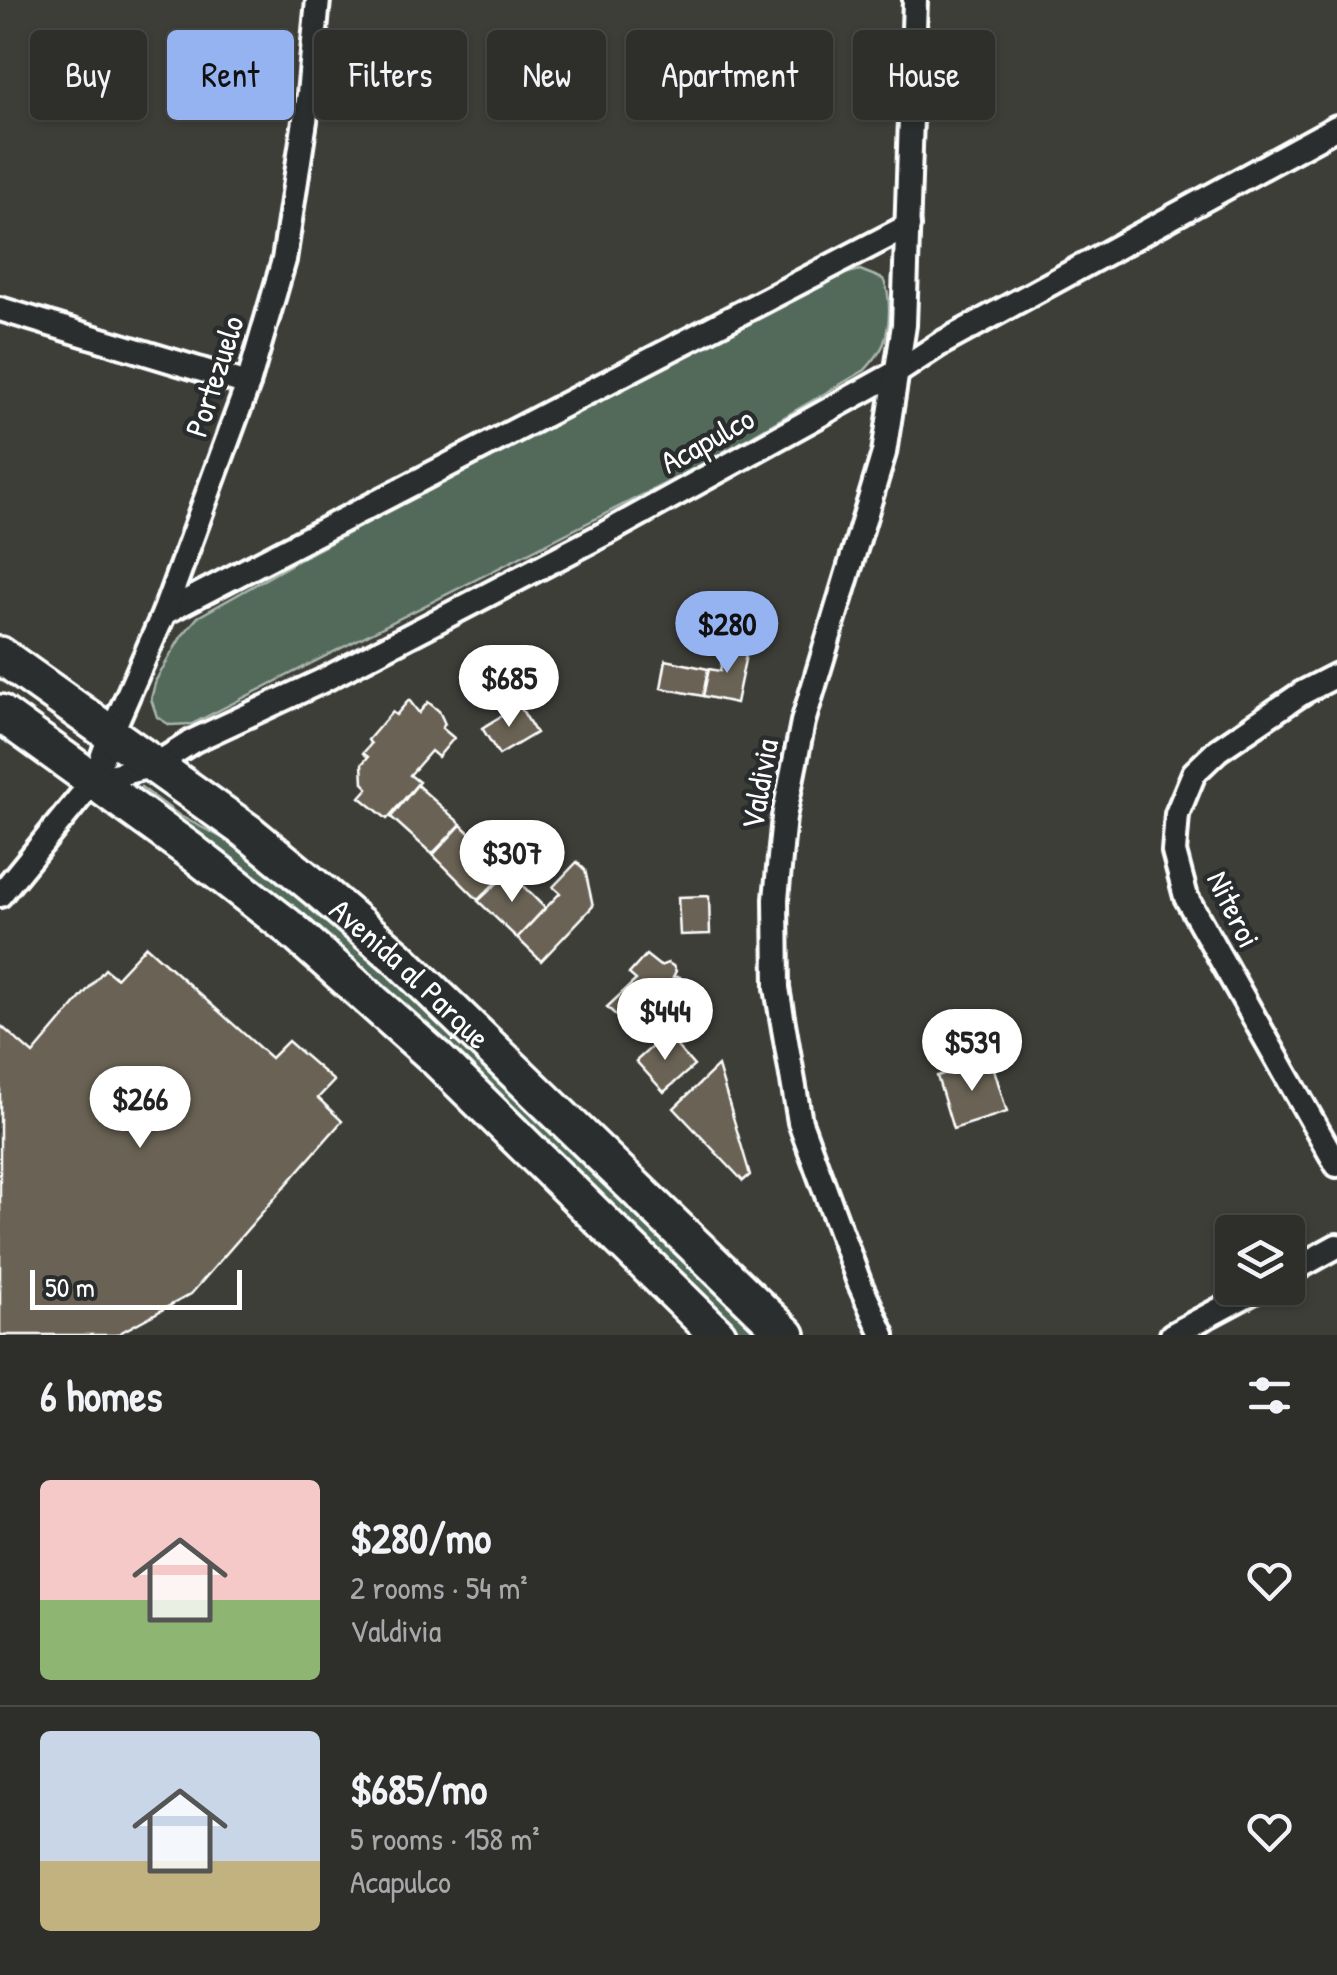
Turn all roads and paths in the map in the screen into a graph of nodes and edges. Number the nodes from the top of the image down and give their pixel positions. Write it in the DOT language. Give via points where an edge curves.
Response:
graph roads {
  1 [pos="318,0"];
  2 [pos="914,0"];
  3 [pos="1337,127"];
  4 [pos="908,226"];
  5 [pos="0,309"];
  6 [pos="899,371"];
  7 [pos="248,384"];
  8 [pos="164,613"];
  9 [pos="0,655"];
  10 [pos="1337,674"];
  11 [pos="0,713"];
  12 [pos="103,757"];
  13 [pos="155,765"];
  14 [pos="0,895"];
  15 [pos="1337,1165"];
  16 [pos="1337,1246"];
  17 [pos="1305,1264"];
  18 [pos="1228,1305"];
  19 [pos="718,1335"];
  20 [pos="787,1335"];
  21 [pos="883,1335"];
  22 [pos="1172,1335"];
  1 -- 7 [label="street, Portezuelo" via="284,260"];
  2 -- 4 [label="street, Valdivia"];
  3 -- 6 [label="street, Acapulco"];
  4 -- 6 [label="street, Valdivia"];
  4 -- 8 [label="street"];
  5 -- 7 [label="street"];
  6 -- 13 [label="street, Acapulco" via="606,533"];
  6 -- 21 [label="street, Valdivia" via="884,453 804,722 776,899 777,988 800,1122"];
  7 -- 8 [label="street, Portezuelo"];
  8 -- 12 [label="street, Portezuelo"];
  9 -- 12 [label="main road, Avenida al Parque"];
  10 -- 15 [label="street, Niteroi" via="1218,750 1194,773 1177,814 1174,852 1186,897"];
  11 -- 12 [label="main road, Avenida al Parque"];
  12 -- 13 [label="main road, Avenida al Parque"];
  12 -- 14 [label="street, Portezuelo"];
  12 -- 19 [label="main road, Avenida al Parque" via="191,851 406,1032"];
  13 -- 20 [label="main road, Avenida al Parque" via="248,832 398,958"];
  16 -- 17 [label="street"];
  18 -- 22 [label="street"];
}
